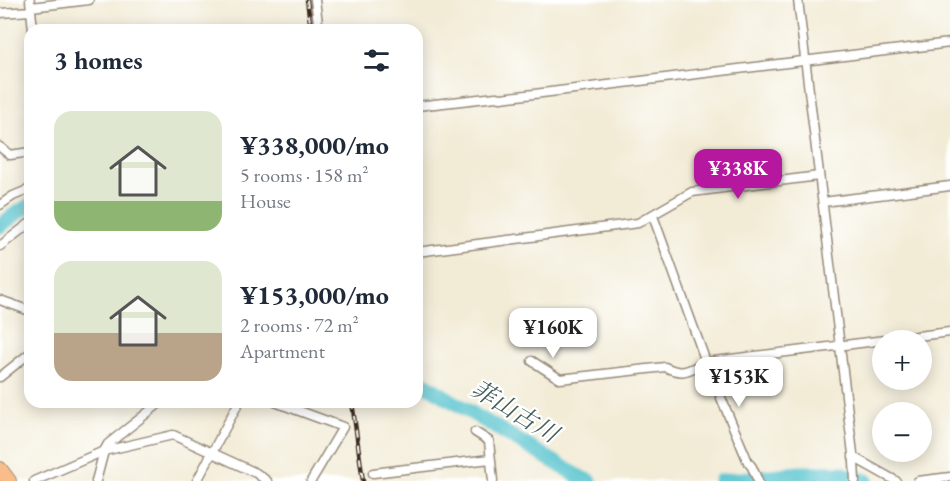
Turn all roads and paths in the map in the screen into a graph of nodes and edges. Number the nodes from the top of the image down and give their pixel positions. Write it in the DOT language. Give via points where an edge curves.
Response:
graph roads {
  1 [pos="89,0"];
  2 [pos="315,0"];
  3 [pos="798,0"];
  4 [pos="31,6"];
  5 [pos="0,13"];
  6 [pos="32,24"];
  7 [pos="318,24"];
  8 [pos="950,43"];
  9 [pos="806,61"];
  10 [pos="423,105"];
  11 [pos="0,147"];
  12 [pos="24,153"];
  13 [pos="819,176"];
  14 [pos="950,186"];
  15 [pos="24,191"];
  16 [pos="823,202"];
  17 [pos="0,205"];
  18 [pos="653,216"];
  19 [pos="24,228"];
  20 [pos="0,246"];
  21 [pos="423,251"];
  22 [pos="0,300"];
  23 [pos="24,309"];
  24 [pos="950,332"];
  25 [pos="840,345"];
  26 [pos="24,358"];
  27 [pos="532,361"];
  28 [pos="706,362"];
  29 [pos="0,377"];
  30 [pos="153,408"];
  31 [pos="236,408"];
  32 [pos="291,408"];
  33 [pos="475,432"];
  34 [pos="104,451"];
  35 [pos="212,453"];
  36 [pos="490,459"];
  37 [pos="853,460"];
  38 [pos="0,469"];
  39 [pos="373,473"];
  40 [pos="950,477"];
  41 [pos="9,481"];
  42 [pos="34,481"];
  43 [pos="96,481"];
  44 [pos="197,481"];
  45 [pos="267,481"];
  46 [pos="311,481"];
  47 [pos="493,481"];
  48 [pos="758,481"];
  49 [pos="855,481"];
  50 [pos="896,481"];
  51 [pos="918,481"];
  1 -- 4 [label="street"];
  2 -- 7 [label="street"];
  3 -- 9 [label="street"];
  4 -- 5 [label="street"];
  4 -- 6 [label="street"];
  8 -- 9 [label="street"];
  9 -- 10 [label="street"];
  9 -- 13 [label="street"];
  11 -- 12 [label="street" via="10,155"];
  13 -- 16 [label="street"];
  13 -- 18 [label="street" via="692,192"];
  14 -- 16 [label="street"];
  15 -- 17 [label="street"];
  16 -- 25 [label="street"];
  18 -- 21 [label="street" via="638,223"];
  18 -- 28 [label="street"];
  19 -- 20 [label="street"];
  22 -- 23 [label="street"];
  24 -- 25 [label="street"];
  25 -- 28 [label="street"];
  25 -- 37 [label="street"];
  26 -- 29 [label="street"];
  27 -- 28 [label="street" via="560,379 665,367 678,373"];
  28 -- 48 [label="street"];
  30 -- 34 [label="street"];
  31 -- 35 [label="street"];
  32 -- 46 [label="street" via="342,427"];
  33 -- 36 [label="street" via="489,441"];
  34 -- 35 [label="street" via="173,435"];
  34 -- 42 [label="street"];
  34 -- 43 [label="street"];
  35 -- 44 [label="street"];
  35 -- 45 [label="street"];
  36 -- 39 [label="street"];
  36 -- 47 [label="street"];
  37 -- 49 [label="street"];
  37 -- 50 [label="street"];
  38 -- 41 [label="highway"];
  40 -- 51 [label="street"];
}
